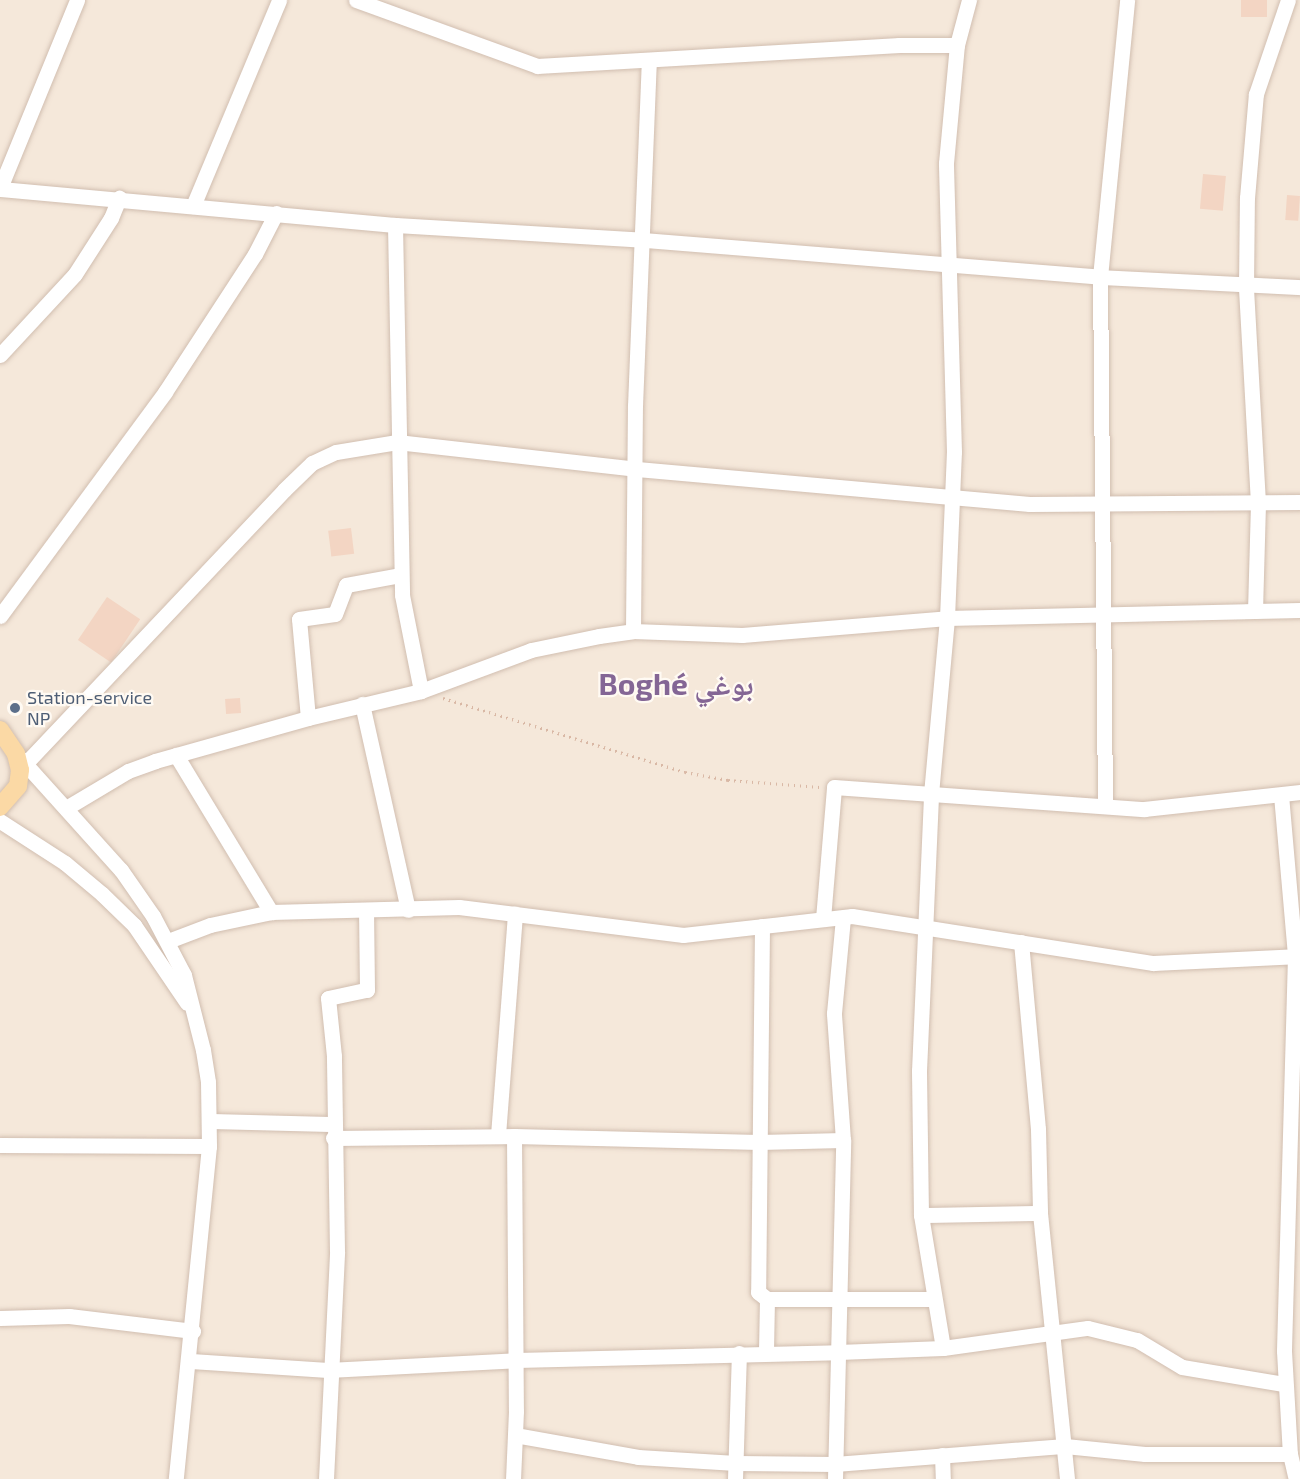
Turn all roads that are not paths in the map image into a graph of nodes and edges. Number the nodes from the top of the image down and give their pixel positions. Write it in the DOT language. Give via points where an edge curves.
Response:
graph roads {
  1 [pos="78,0"];
  2 [pos="279,0"];
  3 [pos="356,0"];
  4 [pos="969,0"];
  5 [pos="1127,0"];
  6 [pos="1288,0"];
  7 [pos="957,45"];
  8 [pos="649,62"];
  9 [pos="0,188"];
  10 [pos="119,198"];
  11 [pos="193,206"];
  12 [pos="276,213"];
  13 [pos="395,225"];
  14 [pos="644,240"];
  15 [pos="947,264"];
  16 [pos="1101,277"];
  17 [pos="1246,286"];
  18 [pos="1300,287"];
  19 [pos="0,355"];
  20 [pos="397,442"];
  21 [pos="637,469"];
  22 [pos="951,499"];
  23 [pos="1300,502"];
  24 [pos="1258,503"];
  25 [pos="1105,506"];
  26 [pos="401,575"];
  27 [pos="1300,610"];
  28 [pos="1255,611"];
  29 [pos="1104,614"];
  30 [pos="0,616"];
  31 [pos="947,618"];
  32 [pos="633,631"];
  33 [pos="421,692"];
  34 [pos="362,704"];
  35 [pos="308,718"];
  36 [pos="0,730"];
  37 [pos="176,755"];
  38 [pos="21,759"];
  39 [pos="1300,792"];
  40 [pos="931,794"];
  41 [pos="1281,795"];
  42 [pos="1105,806"];
  43 [pos="0,807"];
  44 [pos="66,808"];
  45 [pos="0,821"];
  46 [pos="408,910"];
  47 [pos="271,912"];
  48 [pos="366,912"];
  49 [pos="515,914"];
  50 [pos="843,917"];
  51 [pos="823,919"];
  52 [pos="762,926"];
  53 [pos="926,926"];
  54 [pos="168,941"];
  55 [pos="1022,942"];
  56 [pos="1297,956"];
  57 [pos="193,1013"];
  58 [pos="1296,1043"];
  59 [pos="209,1121"];
  60 [pos="333,1131"];
  61 [pos="498,1135"];
  62 [pos="514,1136"];
  63 [pos="843,1140"];
  64 [pos="759,1142"];
  65 [pos="0,1145"];
  66 [pos="209,1146"];
  67 [pos="1040,1213"];
  68 [pos="921,1215"];
  69 [pos="767,1299"];
  70 [pos="933,1299"];
  71 [pos="840,1300"];
  72 [pos="0,1318"];
  73 [pos="193,1331"];
  74 [pos="1053,1335"];
  75 [pos="1300,1347"];
  76 [pos="943,1348"];
  77 [pos="1284,1351"];
  78 [pos="766,1352"];
  79 [pos="838,1352"];
  80 [pos="739,1353"];
  81 [pos="516,1360"];
  82 [pos="191,1361"];
  83 [pos="328,1370"];
  84 [pos="1284,1384"];
  85 [pos="515,1435"];
  86 [pos="1065,1446"];
  87 [pos="1290,1454"];
  88 [pos="942,1455"];
  89 [pos="736,1463"];
  90 [pos="835,1471"];
  91 [pos="177,1479"];
  92 [pos="326,1479"];
  93 [pos="513,1479"];
  94 [pos="735,1479"];
  95 [pos="943,1479"];
  96 [pos="1067,1479"];
  97 [pos="1296,1479"];
  1 -- 9 [label="street"];
  2 -- 11 [label="street"];
  3 -- 8 [label="street" via="537,66"];
  4 -- 7 [label="street"];
  5 -- 16 [label="street"];
  6 -- 17 [label="street" via="1256,94 1247,198"];
  7 -- 8 [label="street" via="899,45"];
  7 -- 15 [label="street" via="946,163"];
  8 -- 14 [label="street"];
  9 -- 10 [label="street"];
  10 -- 11 [label="street"];
  10 -- 19 [label="street" via="111,218 75,274"];
  11 -- 12 [label="street"];
  12 -- 13 [label="street"];
  12 -- 30 [label="street" via="255,254 165,392"];
  13 -- 14 [label="street"];
  13 -- 20 [label="street"];
  14 -- 15 [label="street"];
  14 -- 21 [label="street" via="635,405"];
  15 -- 16 [label="street"];
  15 -- 22 [label="street" via="954,357"];
  16 -- 17 [label="street"];
  16 -- 25 [label="street"];
  17 -- 18 [label="street"];
  17 -- 24 [label="street"];
  20 -- 21 [label="street"];
  20 -- 26 [label="street"];
  20 -- 38 [label="street" via="336,452 312,463"];
  21 -- 22 [label="street"];
  21 -- 32 [label="street"];
  22 -- 25 [label="street"];
  22 -- 31 [label="street"];
  23 -- 24 [label="street"];
  24 -- 25 [label="street"];
  24 -- 28 [label="street"];
  25 -- 29 [label="street"];
  26 -- 33 [label="street"];
  26 -- 35 [label="street" via="346,585 335,614 299,619"];
  27 -- 28 [label="street"];
  28 -- 29 [label="street"];
  29 -- 31 [label="street"];
  29 -- 42 [label="street"];
  31 -- 32 [label="street" via="742,635"];
  31 -- 40 [label="street"];
  32 -- 33 [label="street" via="531,650"];
  33 -- 34 [label="street"];
  34 -- 35 [label="street"];
  34 -- 46 [label="street"];
  35 -- 37 [label="street"];
  36 -- 38 [label="main road"];
  37 -- 44 [label="street" via="128,771"];
  37 -- 47 [label="street"];
  38 -- 43 [label="main road" via="18,786"];
  38 -- 44 [label="street"];
  39 -- 41 [label="street"];
  40 -- 42 [label="street"];
  40 -- 51 [label="street" via="834,788"];
  40 -- 53 [label="street"];
  41 -- 42 [label="street" via="1161,808"];
  41 -- 56 [label="street"];
  44 -- 54 [label="street" via="121,870"];
  45 -- 57 [label="street" via="65,863 134,925"];
  46 -- 48 [label="street"];
  46 -- 49 [label="street" via="479,908"];
  47 -- 48 [label="street"];
  47 -- 54 [label="street" via="210,925"];
  48 -- 60 [label="street" via="367,990 328,998 334,1056"];
  49 -- 52 [label="street" via="683,935"];
  49 -- 61 [label="street"];
  50 -- 51 [label="street"];
  50 -- 53 [label="street"];
  50 -- 63 [label="street" via="834,1013"];
  51 -- 52 [label="street"];
  52 -- 64 [label="street"];
  53 -- 55 [label="street"];
  53 -- 68 [label="street" via="919,1080"];
  54 -- 57 [label="street" via="184,975"];
  55 -- 56 [label="street" via="1153,963"];
  55 -- 67 [label="street" via="1038,1129"];
  56 -- 58 [label="street"];
  57 -- 59 [label="street" via="208,1082"];
  58 -- 77 [label="street"];
  59 -- 60 [label="street"];
  59 -- 66 [label="street"];
  60 -- 61 [label="street"];
  60 -- 83 [label="street" via="337,1251"];
  61 -- 62 [label="street"];
  62 -- 64 [label="street"];
  62 -- 81 [label="street"];
  63 -- 64 [label="street"];
  63 -- 71 [label="street"];
  64 -- 69 [label="street" via="758,1292"];
  65 -- 66 [label="street"];
  66 -- 73 [label="street"];
  67 -- 68 [label="street"];
  67 -- 74 [label="street"];
  68 -- 70 [label="street"];
  69 -- 71 [label="street"];
  69 -- 78 [label="street"];
  70 -- 71 [label="street"];
  70 -- 76 [label="street"];
  71 -- 79 [label="street"];
  72 -- 73 [label="street" via="69,1316"];
  73 -- 82 [label="street"];
  74 -- 76 [label="street"];
  74 -- 84 [label="street" via="1088,1328 1137,1340 1182,1367"];
  74 -- 86 [label="street"];
  75 -- 77 [label="street"];
  76 -- 79 [label="street"];
  77 -- 84 [label="street"];
  78 -- 79 [label="street"];
  78 -- 80 [label="street"];
  79 -- 90 [label="street"];
  80 -- 81 [label="street"];
  80 -- 89 [label="street"];
  81 -- 83 [label="street"];
  81 -- 85 [label="street"];
  82 -- 83 [label="street"];
  82 -- 91 [label="street"];
  83 -- 92 [label="street"];
  84 -- 87 [label="street"];
  85 -- 89 [label="street" via="649,1458"];
  85 -- 93 [label="street"];
  86 -- 87 [label="street" via="1145,1454"];
  86 -- 88 [label="street"];
  86 -- 96 [label="street"];
  87 -- 97 [label="street"];
  88 -- 90 [label="street"];
  88 -- 95 [label="street"];
  89 -- 90 [label="street"];
  89 -- 94 [label="street"];
}
